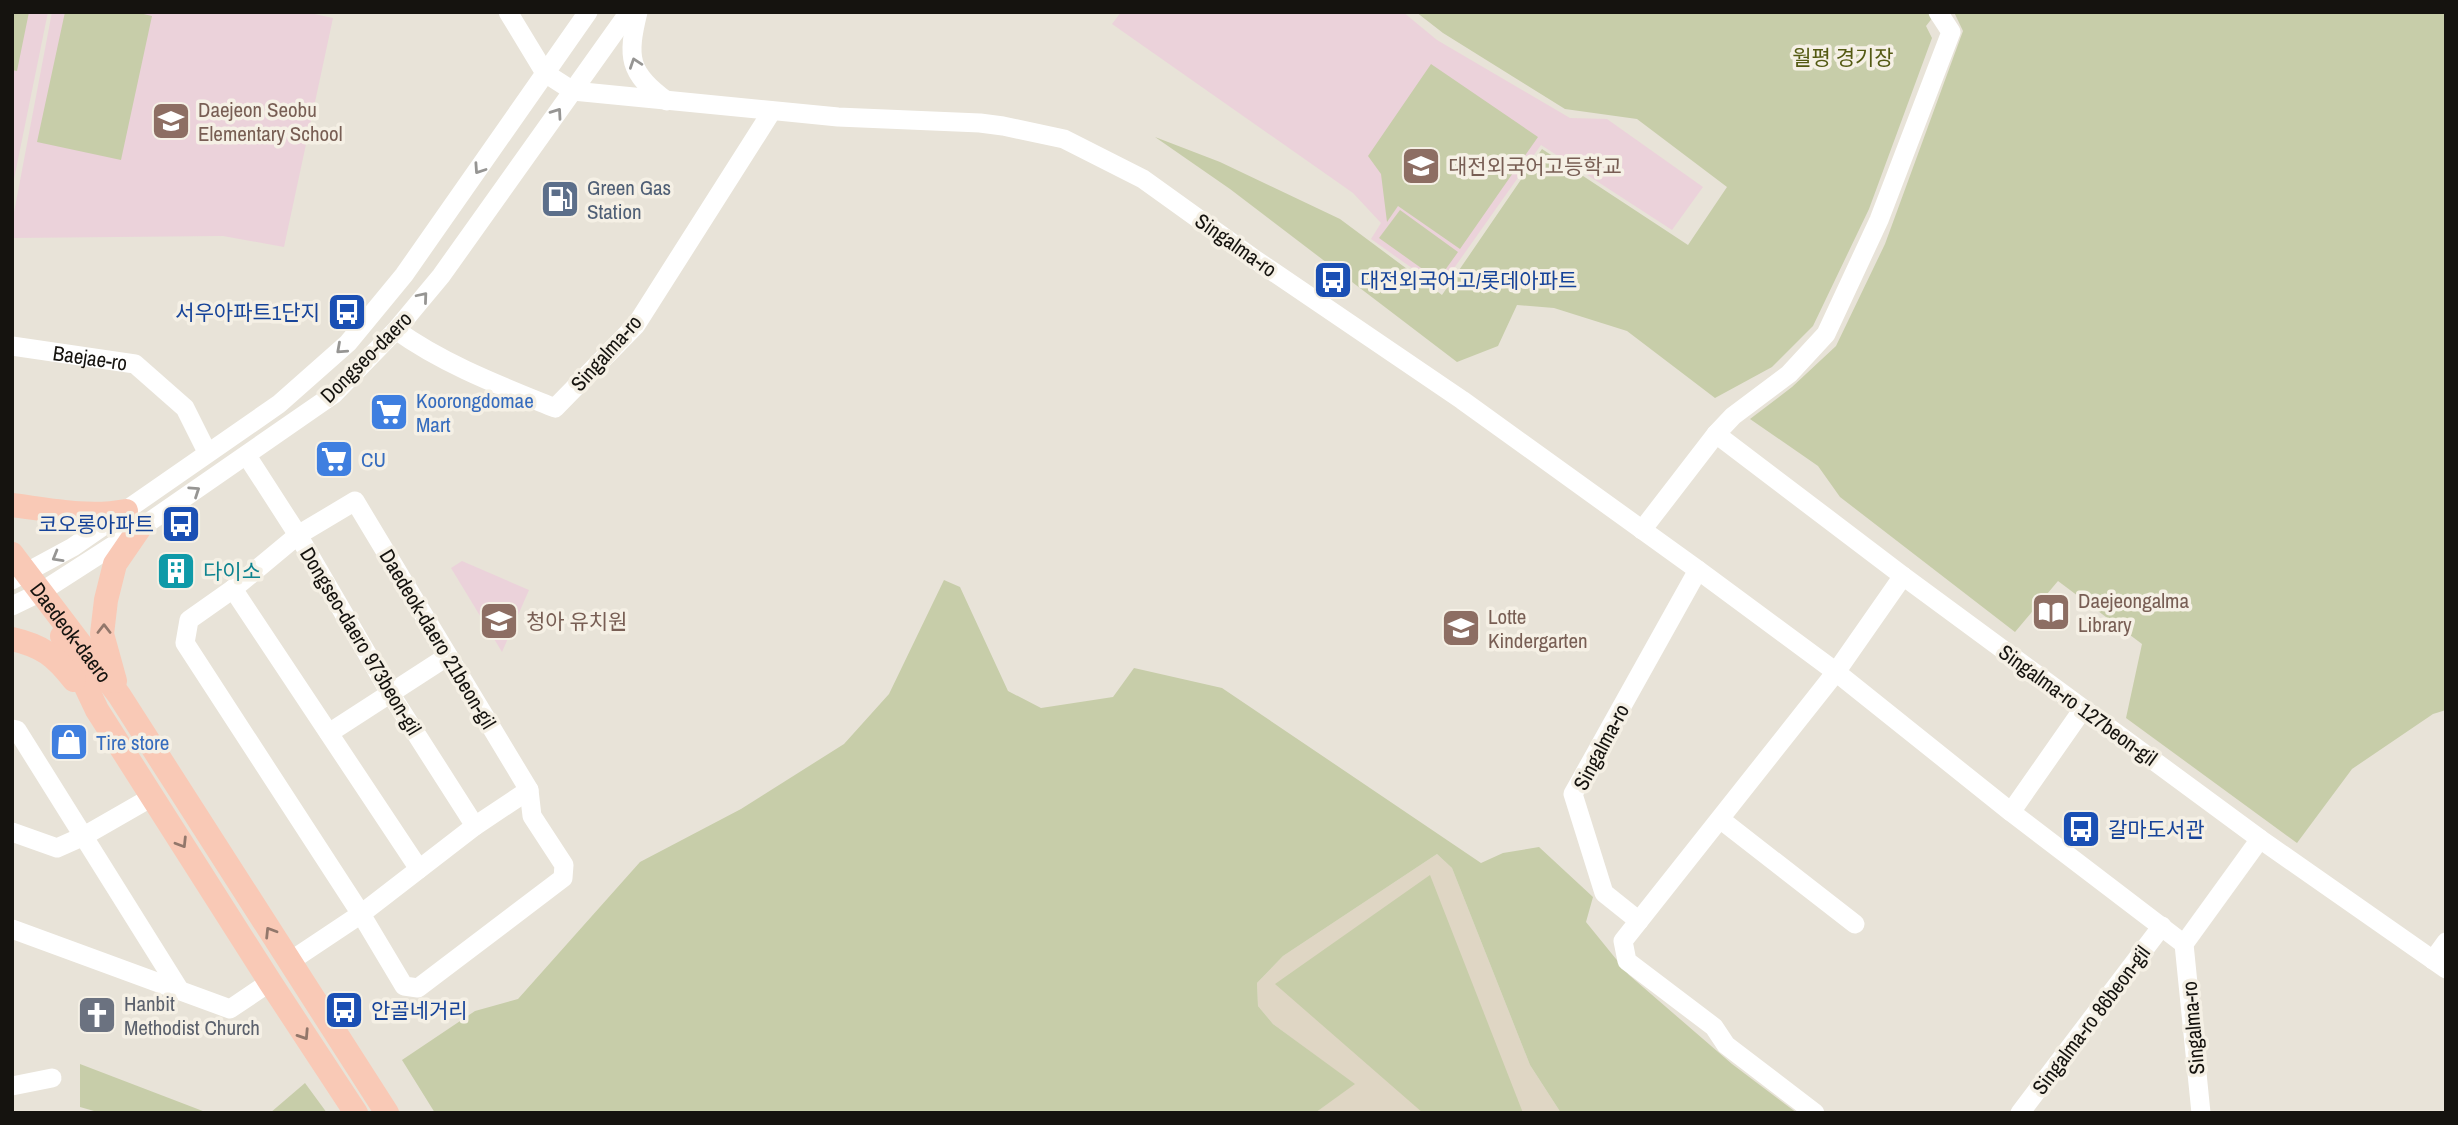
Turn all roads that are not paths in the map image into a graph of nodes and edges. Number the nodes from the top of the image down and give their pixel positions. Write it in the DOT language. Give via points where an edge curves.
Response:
graph roads {
  1 [pos="508,12"];
  2 [pos="588,12"];
  3 [pos="629,12"];
  4 [pos="638,12"];
  5 [pos="1938,12"];
  6 [pos="545,72"];
  7 [pos="573,91"];
  8 [pos="668,102"];
  9 [pos="772,111"];
  10 [pos="396,330"];
  11 [pos="12,346"];
  12 [pos="1716,434"];
  13 [pos="207,452"];
  14 [pos="247,456"];
  15 [pos="12,505"];
  16 [pos="132,520"];
  17 [pos="1643,530"];
  18 [pos="298,535"];
  19 [pos="1699,570"];
  20 [pos="23,575"];
  21 [pos="1903,576"];
  22 [pos="233,589"];
  23 [pos="12,606"];
  24 [pos="12,639"];
  25 [pos="449,656"];
  26 [pos="1836,672"];
  27 [pos="390,693"];
  28 [pos="119,695"];
  29 [pos="2083,709"];
  30 [pos="97,710"];
  31 [pos="12,729"];
  32 [pos="328,733"];
  33 [pos="529,790"];
  34 [pos="152,797"];
  35 [pos="2011,812"];
  36 [pos="1720,819"];
  37 [pos="475,826"];
  38 [pos="12,832"];
  39 [pos="84,836"];
  40 [pos="2260,839"];
  41 [pos="419,869"];
  42 [pos="361,914"];
  43 [pos="1639,921"];
  44 [pos="1855,924"];
  45 [pos="2162,926"];
  46 [pos="12,929"];
  47 [pos="2446,942"];
  48 [pos="2183,944"];
  49 [pos="289,962"];
  50 [pos="2439,964"];
  51 [pos="270,982"];
  52 [pos="179,989"];
  53 [pos="52,1078"];
  54 [pos="12,1086"];
  55 [pos="356,1113"];
  56 [pos="387,1113"];
  57 [pos="1815,1113"];
  58 [pos="2020,1113"];
  59 [pos="2201,1113"];
  1 -- 6 [label="street"];
  2 -- 6 [label="street, Dongseo-daero"];
  3 -- 7 [label="street, Dongseo-daero"];
  8 -- 4 [label="street, one-way" via="647,87 632,59"];
  5 -- 12 [label="street" via="1951,32 1879,220 1826,334 1789,374"];
  6 -- 7 [label="street"];
  6 -- 13 [label="street, Dongseo-daero, one-way" via="404,275 348,342 279,404"];
  7 -- 8 [label="street, Singalma-ro"];
  10 -- 7 [label="street, Dongseo-daero, one-way"];
  8 -- 9 [label="street, Singalma-ro"];
  9 -- 10 [label="street, Singalma-ro" via="636,325 555,408 420,347"];
  9 -- 17 [label="street, Singalma-ro" via="980,123 1064,139 1143,179"];
  10 -- 14 [label="street, Dongseo-daero" via="334,394"];
  11 -- 13 [label="street, Baejae-ro" via="135,364 185,408"];
  12 -- 17 [label="street"];
  12 -- 21 [label="street, Singalma-ro 127beon-gil"];
  13 -- 16 [label="street, Dongseo-daero"];
  16 -- 14 [label="street, Dongseo-daero, one-way"];
  14 -- 18 [label="street, Dongseo-daero 973beon-gil"];
  15 -- 16 [label="main road"];
  16 -- 20 [label="street, Dongseo-daero"];
  28 -- 16 [label="main road, one-way" via="102,634 115,564"];
  17 -- 19 [label="street, Singalma-ro"];
  18 -- 22 [label="street, Daedeok-daero 21beon-gil"];
  18 -- 25 [label="street, Daedeok-daero 21beon-gil" via="355,501"];
  18 -- 27 [label="street, Dongseo-daero 973beon-gil"];
  19 -- 26 [label="street, Singalma-ro"];
  19 -- 43 [label="street, Singalma-ro" via="1573,794 1604,893"];
  20 -- 23 [label="street, Dongseo-daero"];
  20 -- 28 [label="main road, Daedeok-daero"];
  20 -- 30 [label="main road, Daedeok-daero"];
  21 -- 26 [label="street"];
  21 -- 29 [label="street, Singalma-ro 127beon-gil"];
  22 -- 32 [label="street"];
  22 -- 42 [label="street, Daedeok-daero 21beon-gil" via="189,620 185,643"];
  24 -- 30 [label="main road" via="55,657"];
  25 -- 27 [label="street"];
  25 -- 33 [label="street, Daedeok-daero 21beon-gil"];
  26 -- 35 [label="street, Singalma-ro"];
  26 -- 36 [label="street"];
  27 -- 32 [label="street"];
  27 -- 37 [label="street, Dongseo-daero 973beon-gil"];
  49 -- 28 [label="main road, Daedeok-daero, one-way"];
  29 -- 35 [label="street"];
  29 -- 40 [label="street, Singalma-ro 127beon-gil"];
  30 -- 34 [label="main road, Daedeok-daero"];
  31 -- 39 [label="street" via="17,730"];
  32 -- 41 [label="street"];
  33 -- 37 [label="street"];
  33 -- 42 [label="street, Daedeok-daero 21beon-gil" via="531,816 564,865 563,878 418,989 404,986"];
  34 -- 39 [label="street"];
  34 -- 51 [label="main road, Daedeok-daero, one-way"];
  35 -- 45 [label="street, Singalma-ro"];
  36 -- 43 [label="street"];
  36 -- 44 [label="street"];
  37 -- 41 [label="street"];
  38 -- 39 [label="street" via="57,848"];
  39 -- 52 [label="street"];
  40 -- 48 [label="street"];
  40 -- 50 [label="street, Singalma-ro 127beon-gil"];
  41 -- 42 [label="street"];
  42 -- 49 [label="street"];
  43 -- 57 [label="street" via="1623,941 1627,961"];
  45 -- 48 [label="street, Singalma-ro"];
  45 -- 58 [label="street, Singalma-ro 86beon-gil"];
  46 -- 52 [label="street"];
  47 -- 50 [label="street"];
  48 -- 59 [label="street, Singalma-ro"];
  49 -- 56 [label="main road, Daedeok-daero"];
  51 -- 52 [label="street" via="230,1009"];
  51 -- 55 [label="main road, Daedeok-daero, one-way"];
  53 -- 54 [label="street"];
}
